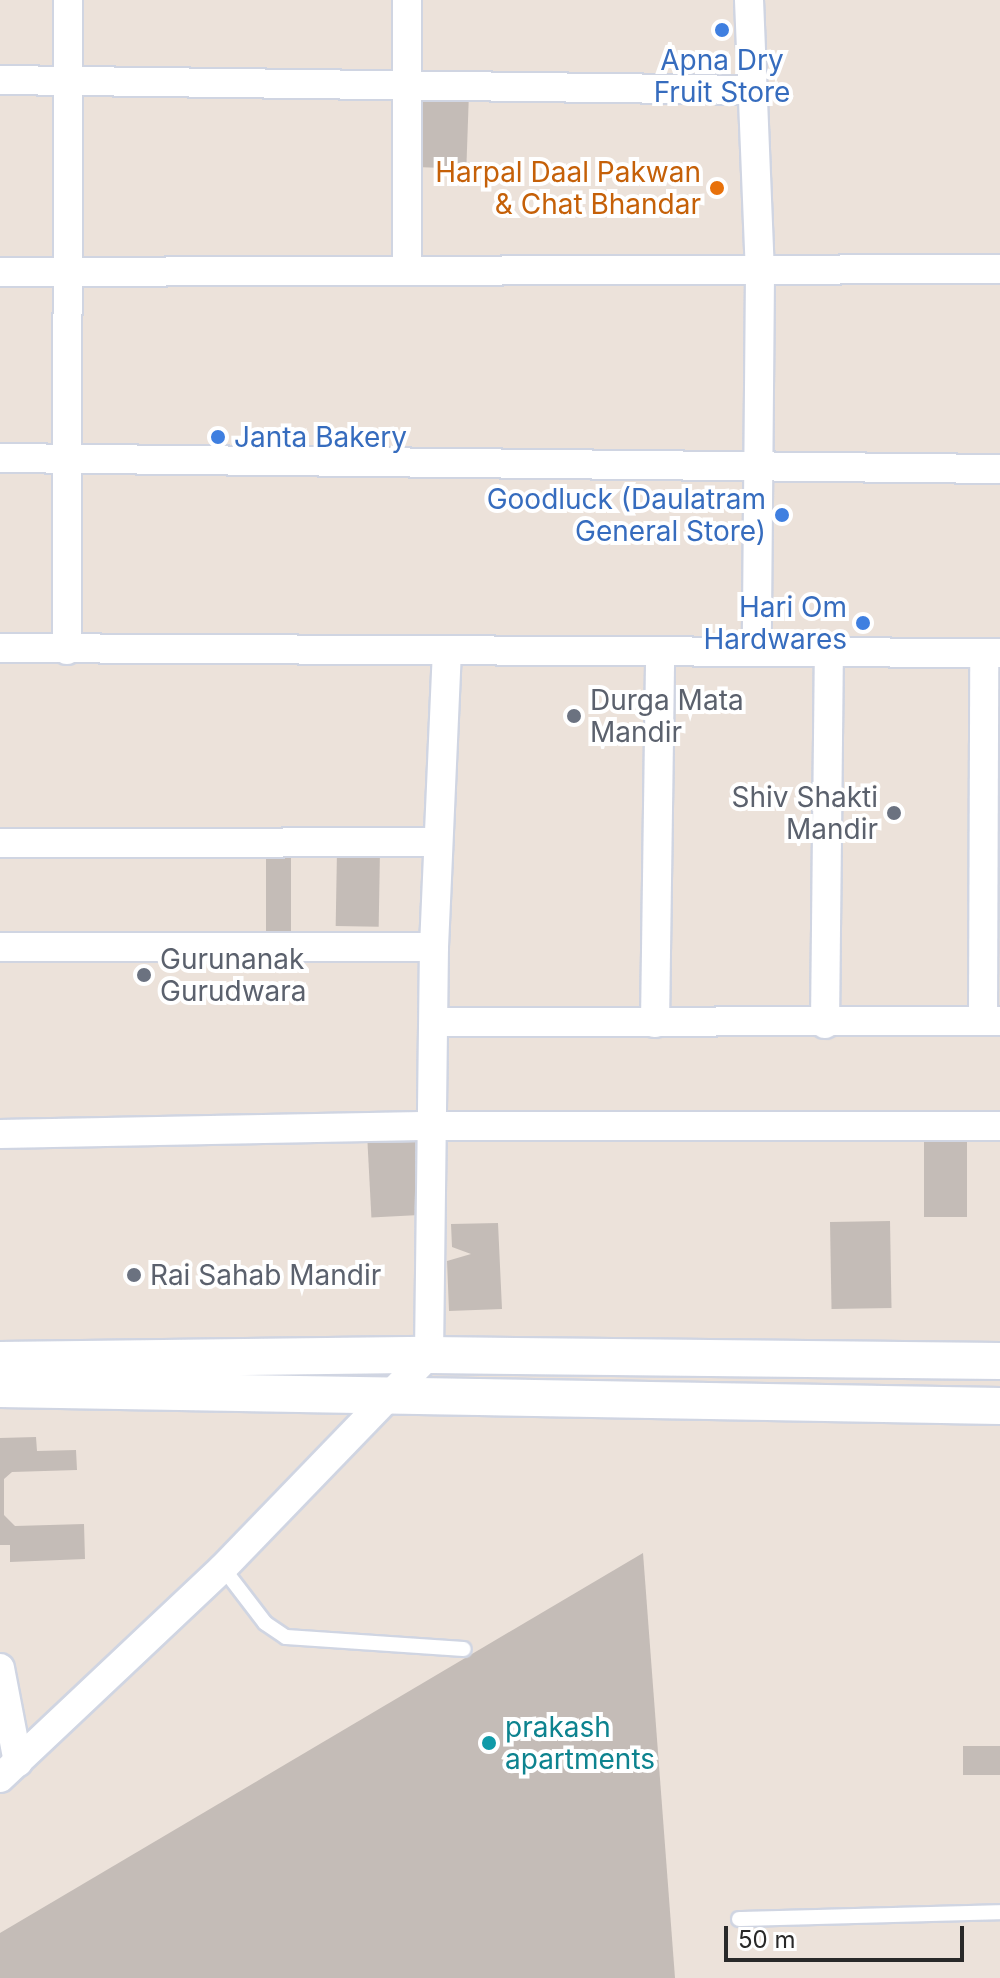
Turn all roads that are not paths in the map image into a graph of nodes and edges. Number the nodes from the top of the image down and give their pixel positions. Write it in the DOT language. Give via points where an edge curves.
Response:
graph roads {
  1 [pos="68,0"];
  2 [pos="407,0"];
  3 [pos="749,0"];
  4 [pos="0,80"];
  5 [pos="407,81"];
  6 [pos="69,84"];
  7 [pos="749,90"];
  8 [pos="407,269"];
  9 [pos="1000,269"];
  10 [pos="0,272"];
  11 [pos="68,274"];
  12 [pos="760,274"];
  13 [pos="0,458"];
  14 [pos="69,462"];
  15 [pos="756,468"];
  16 [pos="1000,469"];
  17 [pos="0,648"];
  18 [pos="67,650"];
  19 [pos="447,651"];
  20 [pos="757,652"];
  21 [pos="660,653"];
  22 [pos="992,653"];
  23 [pos="829,654"];
  24 [pos="438,842"];
  25 [pos="0,843"];
  26 [pos="0,947"];
  27 [pos="434,947"];
  28 [pos="992,1021"];
  29 [pos="434,1022"];
  30 [pos="655,1023"];
  31 [pos="825,1024"];
  32 [pos="435,1126"];
  33 [pos="1000,1126"];
  34 [pos="0,1134"];
  35 [pos="429,1355"];
  36 [pos="0,1360"];
  37 [pos="1000,1361"];
  38 [pos="0,1389"];
  39 [pos="399,1391"];
  40 [pos="1000,1406"];
  41 [pos="223,1568"];
  42 [pos="464,1649"];
  43 [pos="0,1668"];
  44 [pos="9,1770"];
  45 [pos="1000,1912"];
  46 [pos="739,1919"];
  1 -- 6 [label="street"];
  2 -- 5 [label="street"];
  3 -- 7 [label="street"];
  4 -- 6 [label="street"];
  5 -- 6 [label="street"];
  5 -- 7 [label="street"];
  5 -- 8 [label="street"];
  6 -- 11 [label="street"];
  7 -- 12 [label="street"];
  8 -- 11 [label="street"];
  8 -- 12 [label="street"];
  9 -- 12 [label="street"];
  10 -- 11 [label="street"];
  11 -- 14 [label="street"];
  12 -- 15 [label="street"];
  13 -- 14 [label="street"];
  14 -- 15 [label="street"];
  14 -- 18 [label="street"];
  15 -- 16 [label="street"];
  15 -- 20 [label="street"];
  17 -- 18 [label="street"];
  18 -- 19 [label="street"];
  19 -- 21 [label="street"];
  19 -- 24 [label="street"];
  20 -- 21 [label="street"];
  20 -- 23 [label="street"];
  21 -- 30 [label="street"];
  22 -- 23 [label="street"];
  22 -- 28 [label="street"];
  23 -- 31 [label="street"];
  24 -- 25 [label="street"];
  24 -- 27 [label="street"];
  26 -- 27 [label="street"];
  27 -- 29 [label="street"];
  28 -- 31 [label="street"];
  29 -- 30 [label="street"];
  29 -- 32 [label="street"];
  30 -- 31 [label="street"];
  32 -- 33 [label="street"];
  32 -- 34 [label="street"];
  32 -- 35 [label="street"];
  35 -- 36 [label="street"];
  35 -- 37 [label="street"];
  35 -- 39 [label="street"];
  38 -- 39 [label="street"];
  39 -- 40 [label="street"];
  39 -- 41 [label="street"];
  41 -- 42 [label="lane" via="265,1623 286,1637"];
  41 -- 44 [label="street"];
  43 -- 44 [label="street"];
  45 -- 46 [label="lane"];
}
